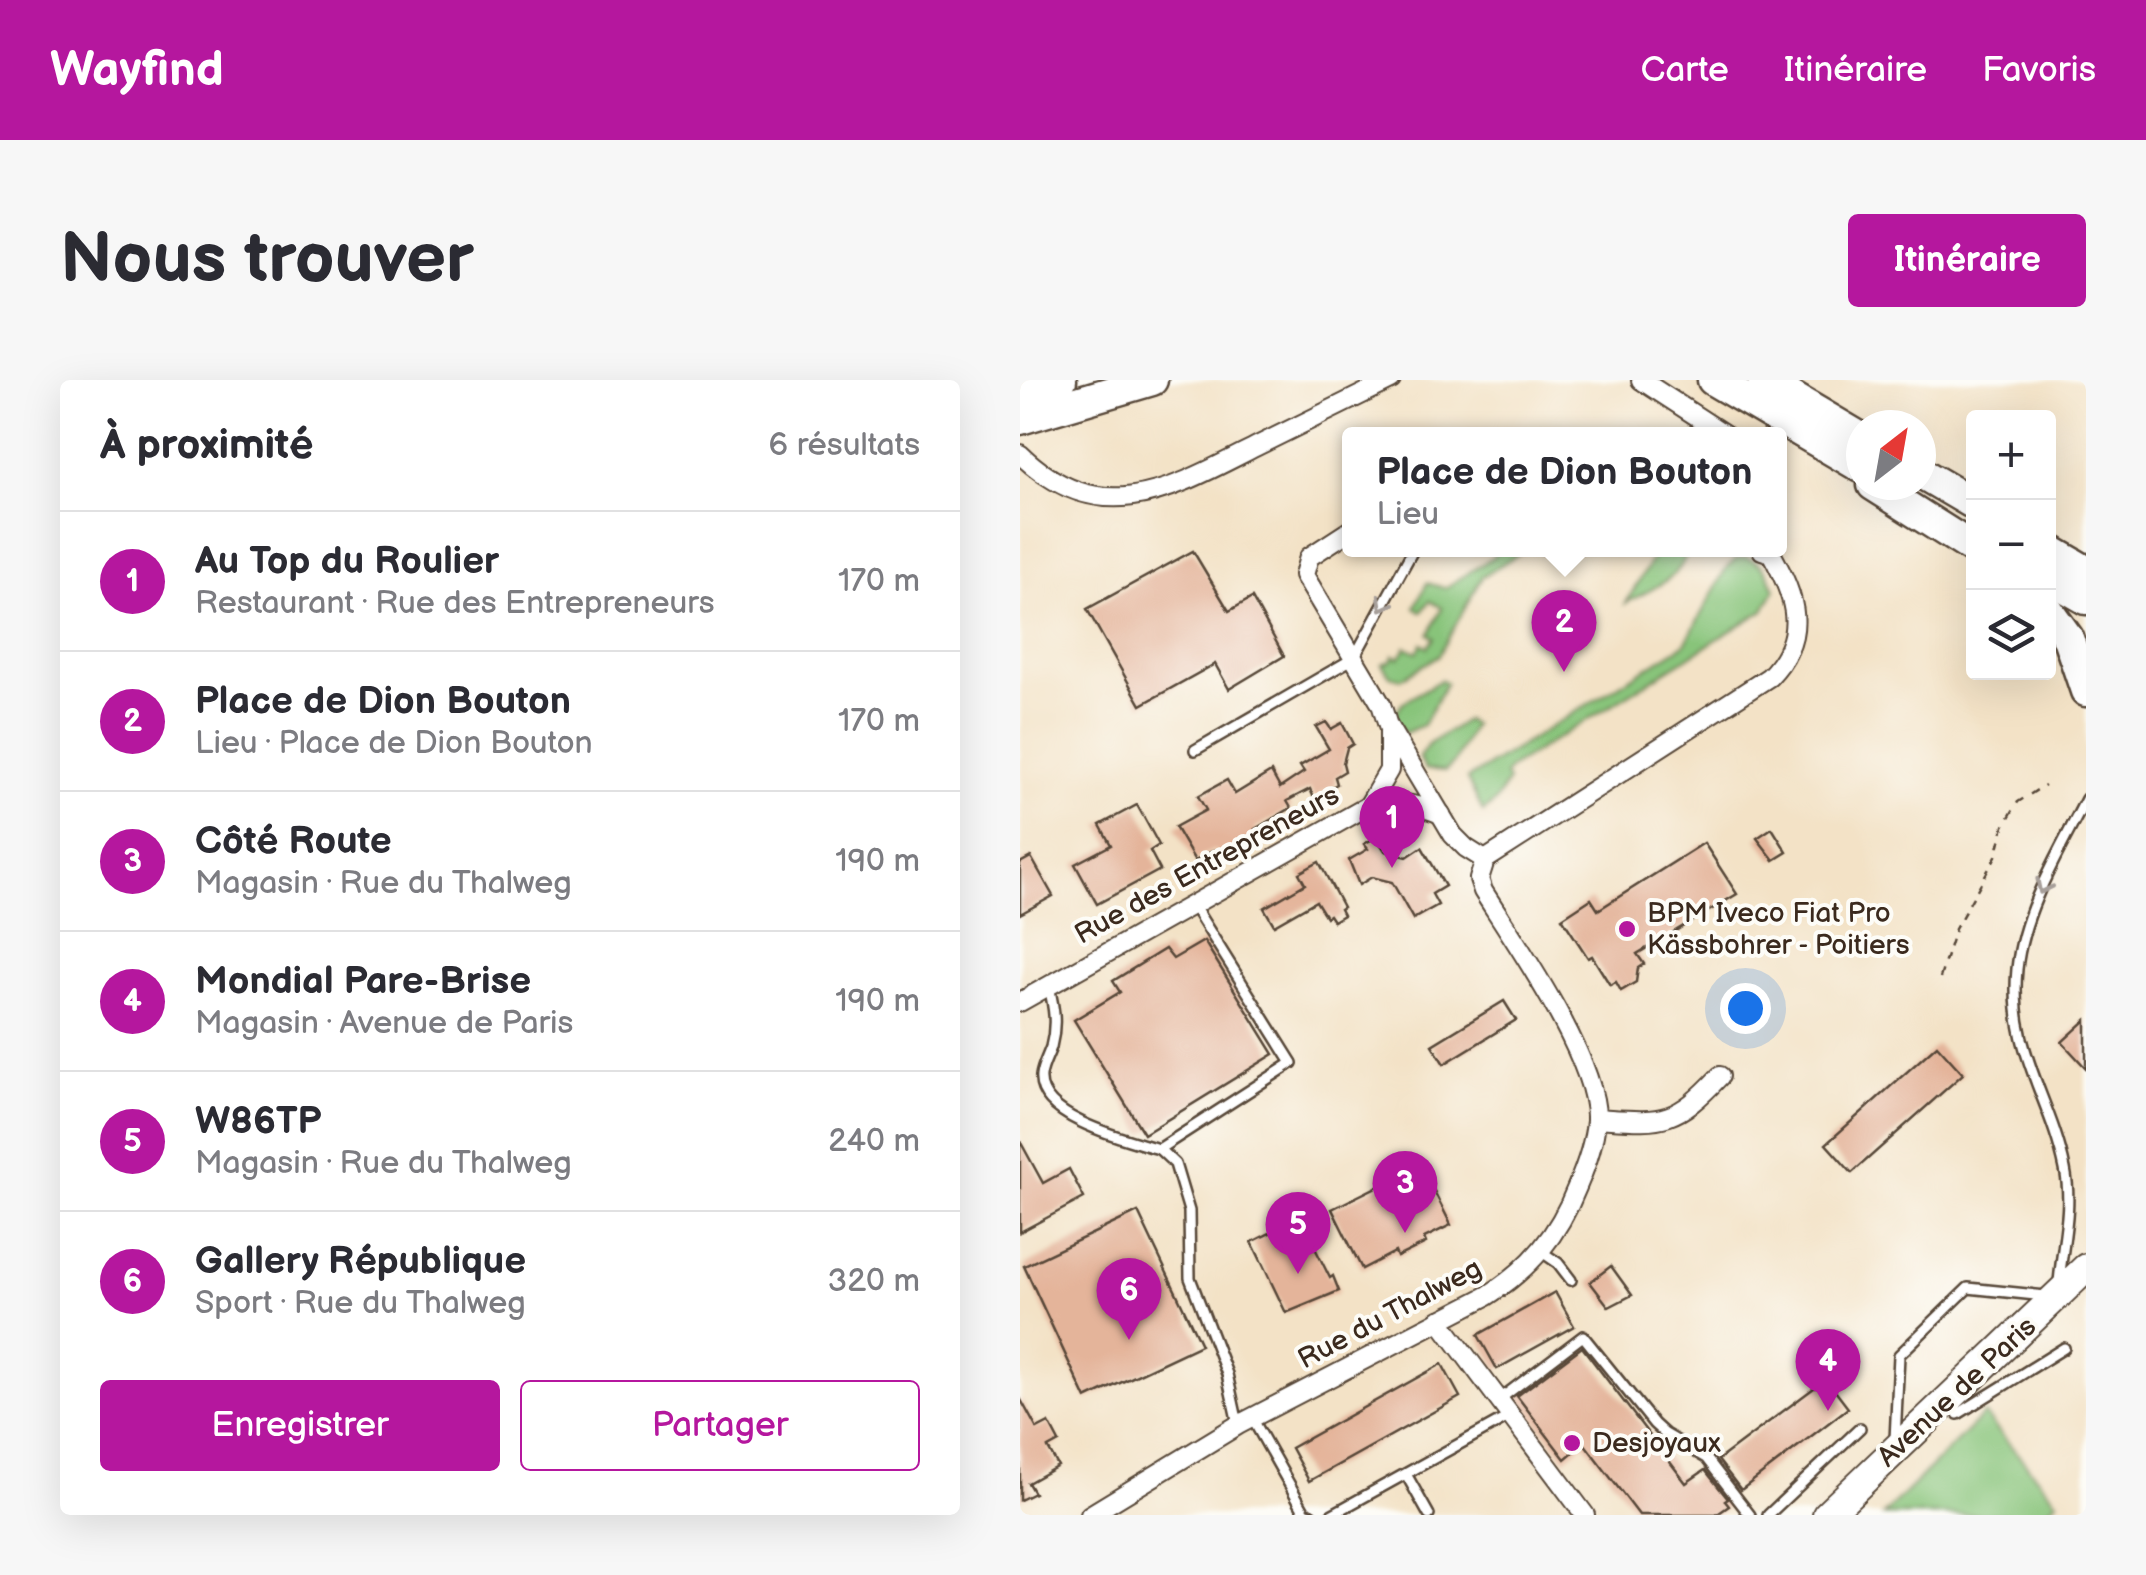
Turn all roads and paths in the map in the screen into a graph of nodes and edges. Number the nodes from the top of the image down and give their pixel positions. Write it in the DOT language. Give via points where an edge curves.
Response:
graph roads {
  1 [pos="1061,380"];
  2 [pos="1152,380"];
  3 [pos="1391,380"];
  4 [pos="1641,380"];
  5 [pos="1714,380"];
  6 [pos="1784,380"];
  7 [pos="1757,391"];
  8 [pos="1020,392"];
  9 [pos="1846,416"];
  10 [pos="1020,419"];
  11 [pos="1713,427"];
  12 [pos="1846,431"];
  13 [pos="1022,456"];
  14 [pos="1846,456"];
  15 [pos="1936,468"];
  16 [pos="1846,469"];
  17 [pos="1936,482"];
  18 [pos="1966,485"];
  19 [pos="1897,500"];
  20 [pos="1918,500"];
  21 [pos="1967,500"];
  22 [pos="1966,528"];
  23 [pos="2056,534"];
  24 [pos="1342,536"];
  25 [pos="1966,544"];
  26 [pos="2086,547"];
  27 [pos="2056,553"];
  28 [pos="1409,557"];
  29 [pos="1771,557"];
  30 [pos="2086,571"];
  31 [pos="2056,582"];
  32 [pos="2086,599"];
  33 [pos="2056,621"];
  34 [pos="1354,658"];
  35 [pos="2086,691"];
  36 [pos="1388,726"];
  37 [pos="1196,750"];
  38 [pos="2045,786"];
  39 [pos="2086,799"];
  40 [pos="1368,806"];
  41 [pos="1441,814"];
  42 [pos="1484,860"];
  43 [pos="1192,905"];
  44 [pos="1940,978"];
  45 [pos="1049,986"];
  46 [pos="1020,1002"];
  47 [pos="1720,1076"];
  48 [pos="1596,1118"];
  49 [pos="1159,1148"];
  50 [pos="1542,1252"];
  51 [pos="2086,1268"];
  52 [pos="1571,1280"];
  53 [pos="2086,1294"];
  54 [pos="2057,1298"];
  55 [pos="1440,1320"];
  56 [pos="2064,1348"];
  57 [pos="1498,1400"];
  58 [pos="1958,1414"];
  59 [pos="1510,1416"];
  60 [pos="1245,1422"];
  61 [pos="1860,1428"];
  62 [pos="1894,1452"];
  63 [pos="1406,1474"];
  64 [pos="1090,1515"];
  65 [pos="1312,1515"];
  66 [pos="1331,1515"];
  67 [pos="1428,1515"];
  68 [pos="1585,1515"];
  69 [pos="1750,1515"];
  70 [pos="1768,1515"];
  71 [pos="1827,1515"];
  72 [pos="1850,1515"];
  1 -- 8 [label="highway"];
  2 -- 10 [label="highway"];
  3 -- 13 [label="street" via="1144,496 1086,495 1046,477"];
  4 -- 11 [label="street"];
  5 -- 7 [label="highway"];
  6 -- 9 [label="highway"];
  7 -- 12 [label="highway"];
  7 -- 14 [label="highway"];
  7 -- 16 [label="highway" via="1813,448"];
  15 -- 18 [label="highway"];
  17 -- 21 [label="highway"];
  19 -- 25 [label="highway"];
  20 -- 22 [label="highway"];
  23 -- 26 [label="highway"];
  24 -- 34 [label="street" via="1309,557 1304,575"];
  27 -- 30 [label="highway"];
  28 -- 34 [label="lane, one-way"];
  29 -- 42 [label="street" via="1790,590 1795,629 1769,677"];
  31 -- 32 [label="highway"];
  33 -- 35 [label="highway"];
  34 -- 36 [label="street"];
  34 -- 37 [label="lane"];
  36 -- 40 [label="street" via="1389,770"];
  36 -- 41 [label="street"];
  38 -- 44 [label="path" via="2018,802 2004,826 1996,856 1955,928"];
  39 -- 54 [label="lane, one-way" via="2027,923 2017,966 2024,1053 2067,1185"];
  40 -- 41 [label="street" via="1395,801"];
  40 -- 43 [label="street, Rue des Entrepreneurs"];
  41 -- 42 [label="street" via="1453,835"];
  42 -- 48 [label="street, Rue du Thalweg" via="1482,891 1578,1052"];
  43 -- 45 [label="street, Rue des Entrepreneurs"];
  43 -- 49 [label="lane" via="1292,1063"];
  45 -- 46 [label="street, Rue des Entrepreneurs"];
  45 -- 49 [label="lane" via="1057,1020 1042,1090 1086,1124"];
  47 -- 48 [label="street" via="1681,1114 1645,1121"];
  48 -- 50 [label="street, Rue du Thalweg" via="1568,1210"];
  49 -- 60 [label="lane" via="1175,1164 1190,1211 1190,1278 1227,1374 1233,1414"];
  50 -- 52 [label="lane"];
  50 -- 55 [label="street, Rue du Thalweg" via="1516,1278"];
  51 -- 54 [label="main road, Avenue de Paris"];
  53 -- 58 [label="main road, Avenue de Paris"];
  54 -- 62 [label="main road, Avenue de Paris"];
  54 -- 62 [label="lane" via="1968,1288 1899,1356"];
  55 -- 57 [label="street"];
  55 -- 60 [label="street, Rue du Thalweg"];
  56 -- 58 [label="lane"];
  57 -- 59 [label="street"];
  57 -- 69 [label="lane" via="1582,1336 1654,1424 1706,1458"];
  58 -- 72 [label="main road, Avenue de Paris"];
  59 -- 63 [label="lane"];
  59 -- 68 [label="street"];
  60 -- 64 [label="street, Rue du Thalweg"];
  60 -- 65 [label="lane"];
  61 -- 70 [label="lane"];
  62 -- 71 [label="main road, Avenue de Paris"];
  63 -- 66 [label="lane"];
  63 -- 67 [label="lane"];
}
